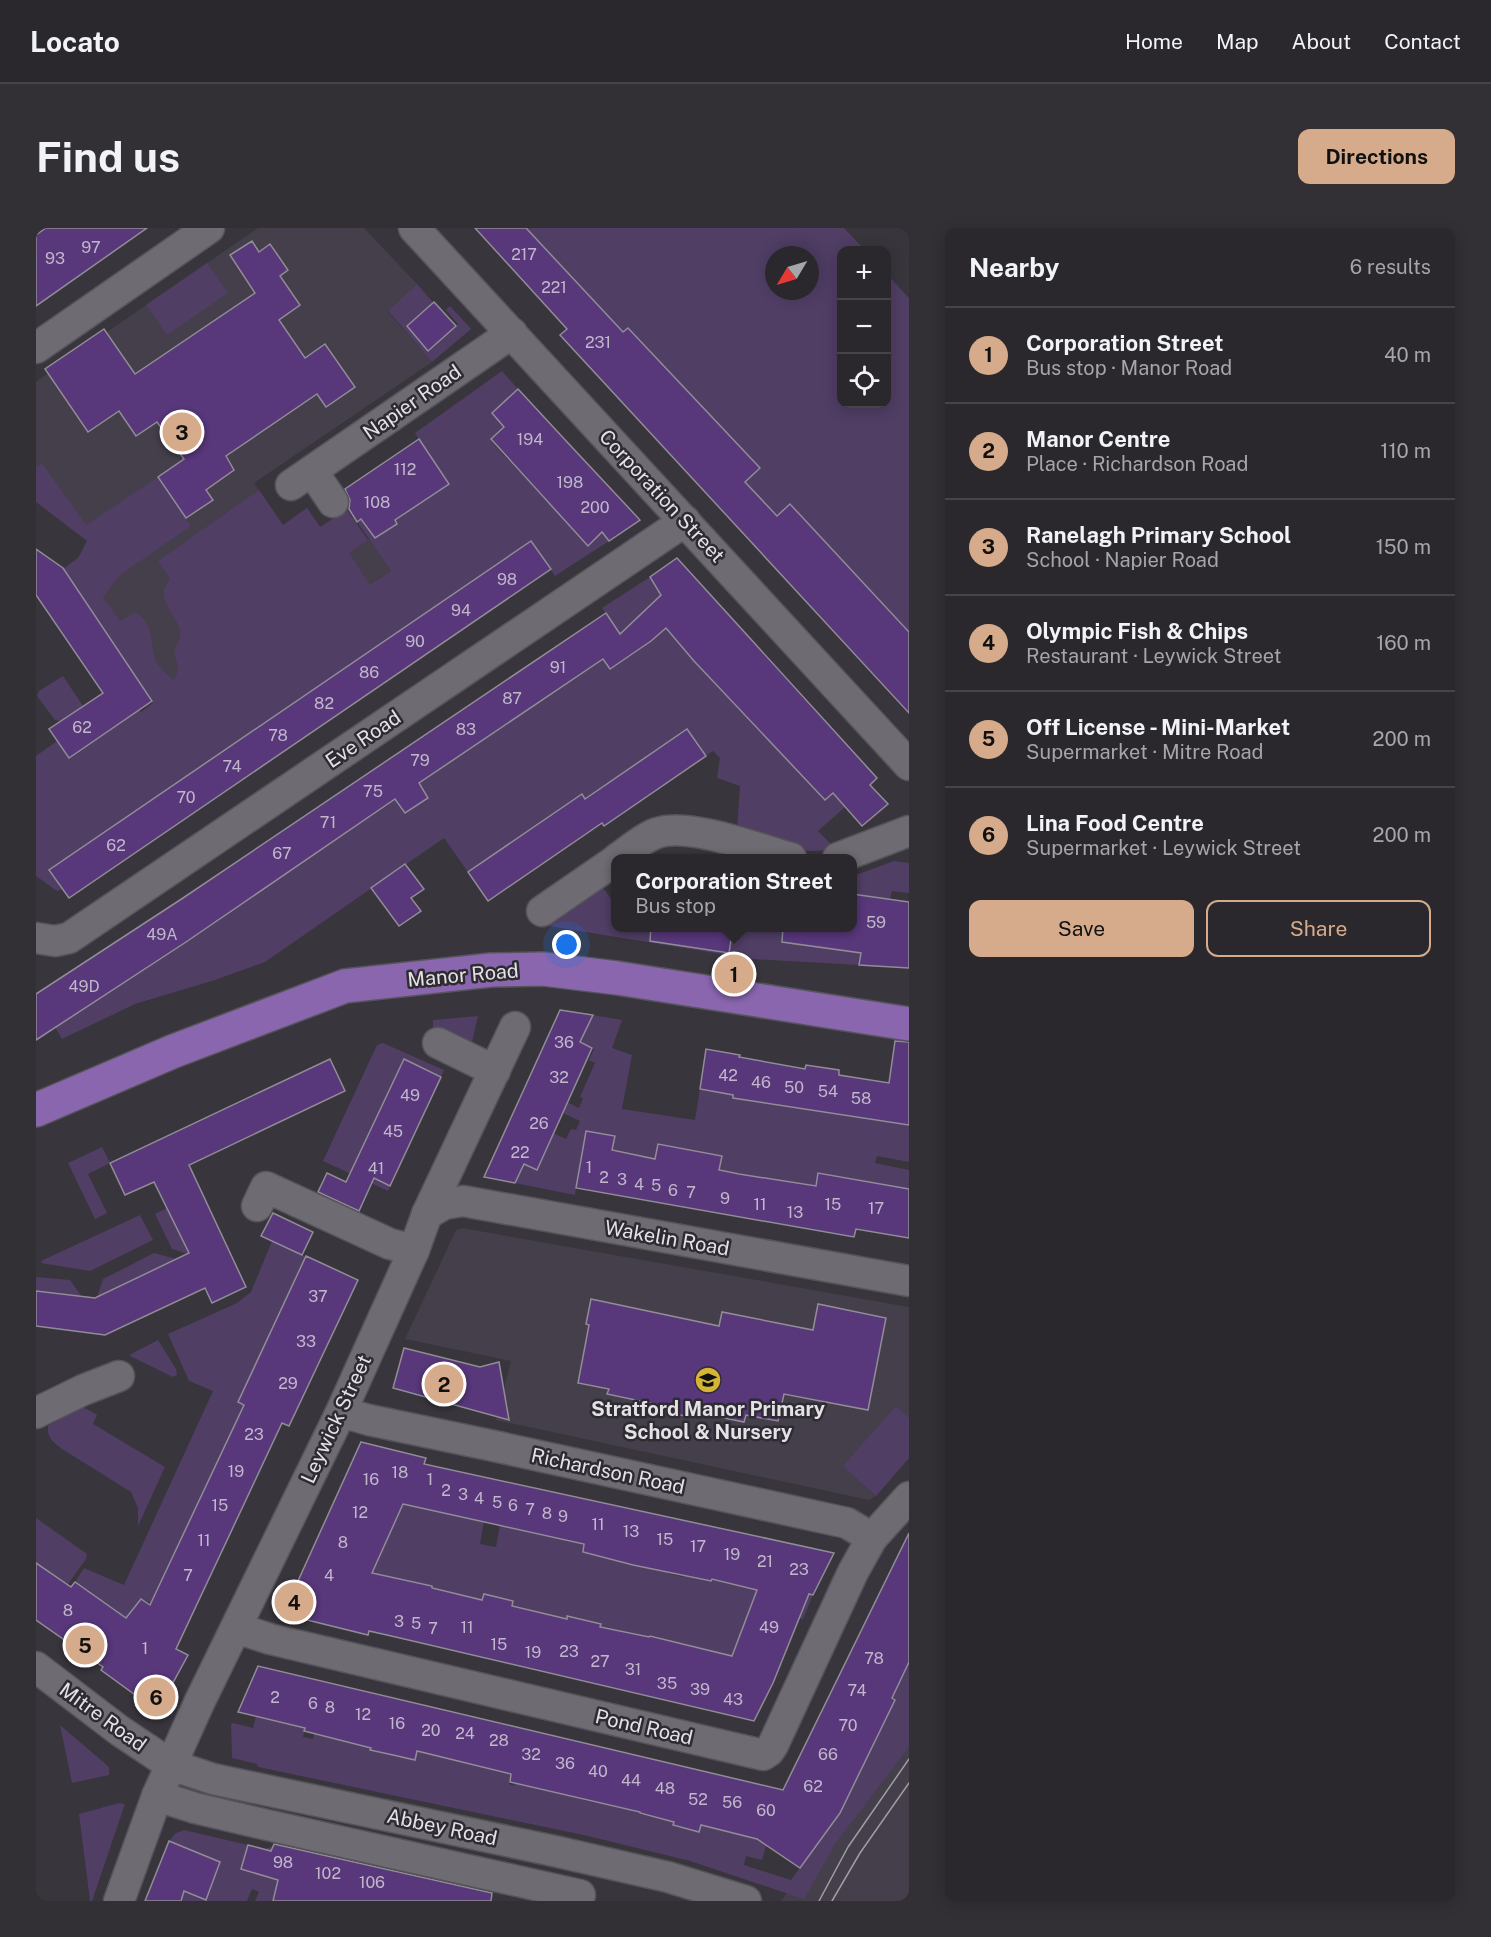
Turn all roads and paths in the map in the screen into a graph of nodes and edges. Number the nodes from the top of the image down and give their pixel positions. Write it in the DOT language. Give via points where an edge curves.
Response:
graph roads {
  1 [pos="209,228"];
  2 [pos="414,228"];
  3 [pos="512,333"];
  4 [pos="36,348"];
  5 [pos="333,502"];
  6 [pos="685,521"];
  7 [pos="909,765"];
  8 [pos="909,831"];
  9 [pos="625,854"];
  10 [pos="778,854"];
  11 [pos="849,854"];
  12 [pos="611,864"];
  13 [pos="542,911"];
  14 [pos="36,938"];
  15 [pos="909,1024"];
  16 [pos="515,1027"];
  17 [pos="438,1043"];
  18 [pos="495,1071"];
  19 [pos="36,1110"];
  20 [pos="278,1194"];
  21 [pos="427,1214"];
  22 [pos="414,1250"];
  23 [pos="909,1281"];
  24 [pos="119,1376"];
  25 [pos="341,1412"];
  26 [pos="36,1413"];
  27 [pos="909,1497"];
  28 [pos="872,1538"];
  29 [pos="236,1628"];
  30 [pos="36,1667"];
  31 [pos="171,1765"];
  32 [pos="157,1796"];
  33 [pos="580,1895"];
  34 [pos="119,1901"];
  35 [pos="746,1901"];
  1 -- 4 [label="street"];
  2 -- 3 [label="street, Corporation Street"];
  3 -- 5 [label="street, Napier Road" via="301,478"];
  3 -- 6 [label="street, Corporation Street"];
  6 -- 7 [label="street, Corporation Street"];
  6 -- 14 [label="street, Eve Road" via="69,938"];
  8 -- 11 [label="street"];
  9 -- 10 [label="street" via="655,833 692,830"];
  12 -- 13 [label="street"];
  15 -- 19 [label="main road, Manor Road" via="617,978 543,969 491,970 345,986 174,1051"];
  16 -- 18 [label="street, Leywick Street"];
  17 -- 18 [label="street"];
  18 -- 21 [label="street, Leywick Street"];
  20 -- 22 [label="street" via="358,1231"];
  21 -- 22 [label="street, Leywick Street"];
  21 -- 23 [label="street, Wakelin Road" via="444,1204 464,1202"];
  22 -- 25 [label="street, Leywick Street"];
  24 -- 26 [label="street"];
  25 -- 28 [label="street, Richardson Road" via="847,1523"];
  25 -- 29 [label="street, Leywick Street"];
  27 -- 28 [label="street, Pond Road"];
  28 -- 29 [label="street, Pond Road" via="773,1745 763,1755"];
  29 -- 31 [label="street, Leywick Street"];
  30 -- 31 [label="street, Mitre Road"];
  31 -- 32 [label="street"];
  31 -- 35 [label="street, Abbey Road" via="221,1781 668,1877"];
  32 -- 33 [label="street, Abbey Road" via="263,1824"];
  32 -- 34 [label="street"];
}
